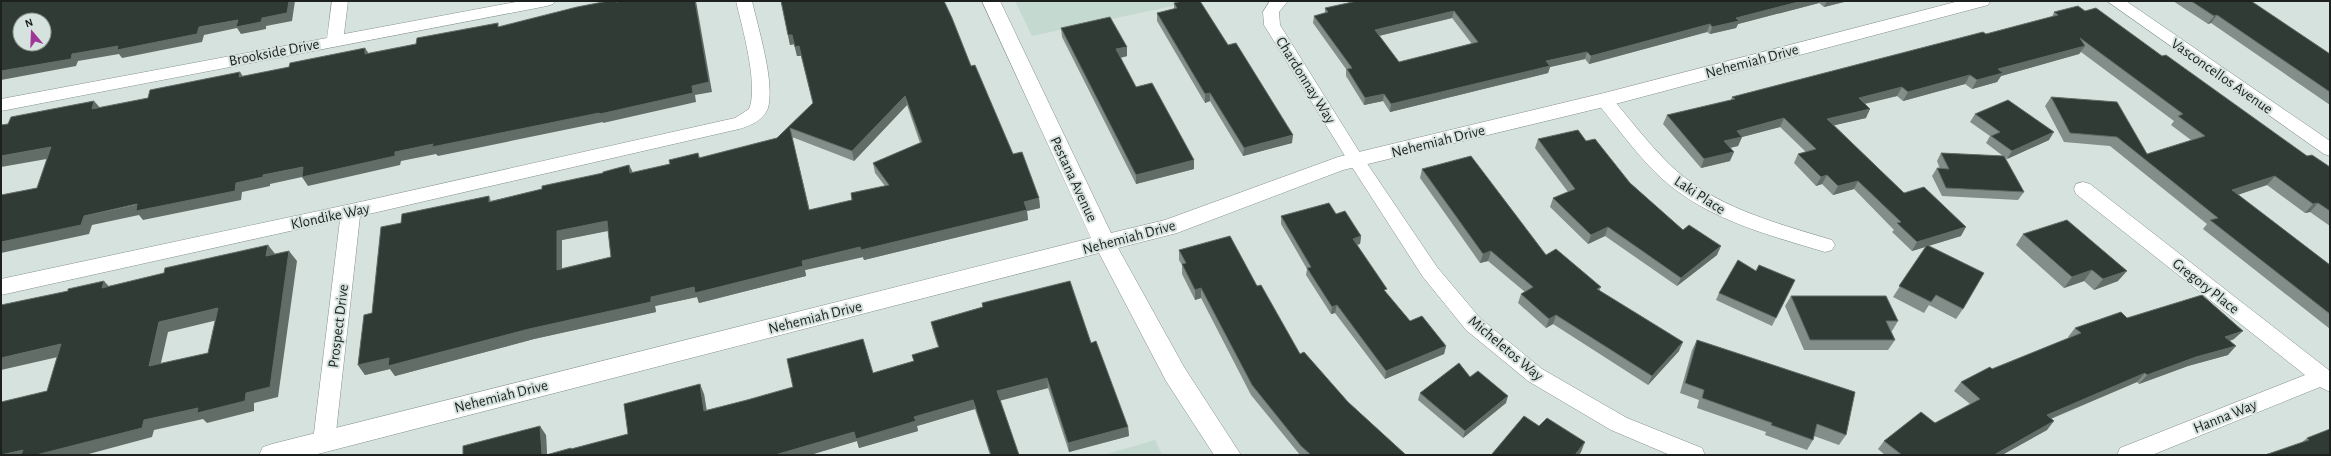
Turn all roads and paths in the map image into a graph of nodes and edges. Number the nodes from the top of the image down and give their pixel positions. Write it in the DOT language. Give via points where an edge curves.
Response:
graph roads {
  1 [pos="340,1"];
  2 [pos="547,1"];
  3 [pos="744,1"];
  4 [pos="991,1"];
  5 [pos="1280,1"];
  6 [pos="1981,1"];
  7 [pos="2115,1"];
  8 [pos="335,40"];
  9 [pos="1604,100"];
  10 [pos="1,105"];
  11 [pos="2330,150"];
  12 [pos="1356,160"];
  13 [pos="2083,189"];
  14 [pos="351,211"];
  15 [pos="1105,244"];
  16 [pos="1825,245"];
  17 [pos="1,287"];
  18 [pos="2326,380"];
  19 [pos="324,441"];
  20 [pos="272,455"];
  21 [pos="1228,455"];
  22 [pos="1694,455"];
  23 [pos="2128,455"];
  1 -- 8 [label="street"];
  2 -- 8 [label="street, Brookside Drive"];
  3 -- 14 [label="street, Klondike Way" via="761,88 759,109 739,123"];
  4 -- 15 [label="street, Pestana Avenue"];
  5 -- 12 [label="street, Chardonnay Way" via="1270,9 1272,25"];
  6 -- 9 [label="street, Nehemiah Drive"];
  7 -- 11 [label="street, Vasconcellos Avenue"];
  8 -- 10 [label="street, Brookside Drive"];
  9 -- 12 [label="street, Nehemiah Drive"];
  9 -- 16 [label="street, Laki Place" via="1670,175 1698,197 1733,216"];
  12 -- 15 [label="street, Nehemiah Drive" via="1308,174 1169,227"];
  12 -- 22 [label="street, Micheletos Way" via="1430,272 1473,324 1535,375 1619,424"];
  13 -- 18 [label="street, Gregory Place"];
  14 -- 17 [label="street, Klondike Way"];
  14 -- 19 [label="street, Prospect Drive"];
  15 -- 19 [label="street, Nehemiah Drive"];
  15 -- 21 [label="street, Pestana Avenue" via="1175,374"];
  18 -- 23 [label="street, Hanna Way"];
  19 -- 20 [label="street, Nehemiah Drive"];
}
